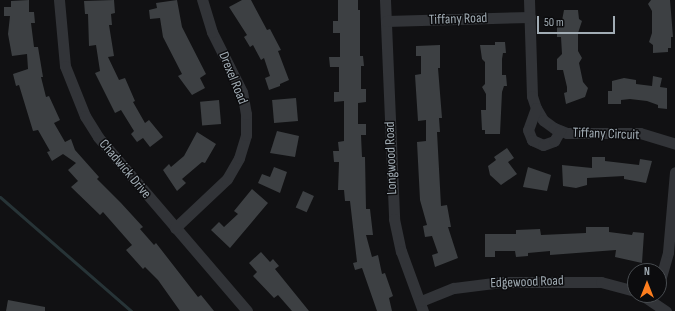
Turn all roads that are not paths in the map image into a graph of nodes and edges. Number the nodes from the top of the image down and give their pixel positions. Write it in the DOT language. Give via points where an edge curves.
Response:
graph roads {
  1 [pos="59,0"];
  2 [pos="202,0"];
  3 [pos="385,0"];
  4 [pos="529,0"];
  5 [pos="530,17"];
  6 [pos="386,21"];
  7 [pos="536,108"];
  8 [pos="560,131"];
  9 [pos="675,144"];
  10 [pos="675,172"];
  11 [pos="175,228"];
  12 [pos="665,263"];
  13 [pos="627,289"];
  14 [pos="659,303"];
  15 [pos="422,306"];
  16 [pos="247,311"];
  17 [pos="666,311"];
  1 -- 11 [label="street, Chadwick Drive" via="65,66 85,116 98,137"];
  2 -- 11 [label="street, Drexel Road" via="212,32 242,92 246,135 239,158 227,179"];
  3 -- 6 [label="street, Longwood Road"];
  4 -- 5 [label="street, Tiffany Circuit"];
  5 -- 6 [label="street, Tiffany Road"];
  5 -- 7 [label="street, Tiffany Circuit" via="532,96"];
  6 -- 15 [label="street, Longwood Road" via="394,219 401,251"];
  7 -- 8 [label="street, Tiffany Circuit" via="548,124"];
  7 -- 8 [label="street, Tiffany Circuit" via="528,130 532,140 544,145 554,141"];
  8 -- 9 [label="street, Tiffany Circuit" via="640,133"];
  10 -- 12 [label="street"];
  11 -- 16 [label="street, Chadwick Drive"];
  13 -- 15 [label="street, Edgewood Road" via="601,282 502,282 454,288"];
  14 -- 17 [label="street"];
}
